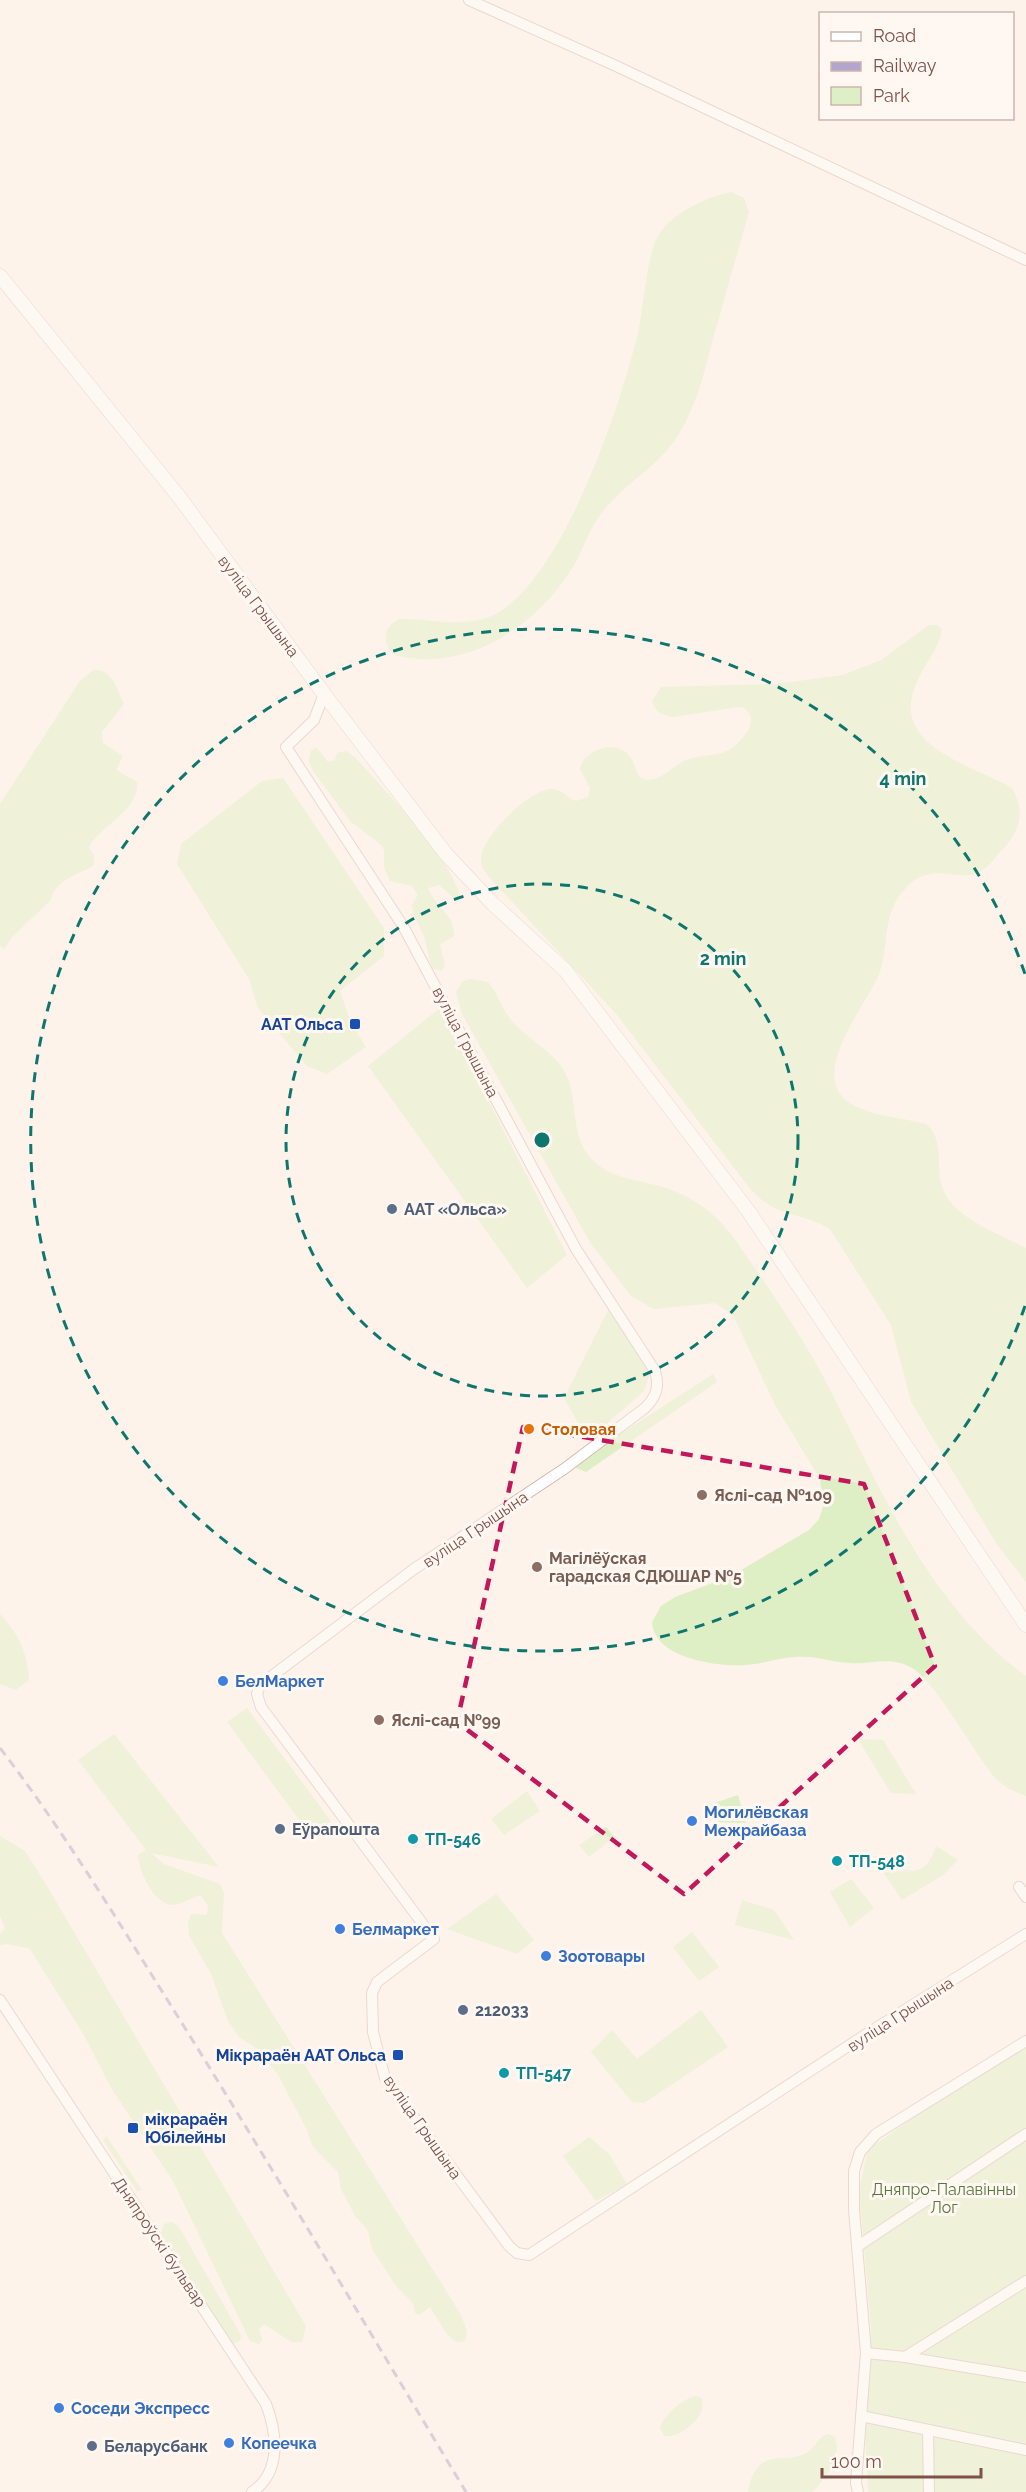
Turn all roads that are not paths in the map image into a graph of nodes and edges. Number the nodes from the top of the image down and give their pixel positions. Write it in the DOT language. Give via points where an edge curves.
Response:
graph roads {
  1 [pos="468,0"];
  2 [pos="1026,260"];
  3 [pos="0,276"];
  4 [pos="324,694"];
  5 [pos="1026,1625"];
  6 [pos="1019,1887"];
  7 [pos="1026,1897"];
  8 [pos="1026,1934"];
  9 [pos="0,2000"];
  10 [pos="1026,2041"];
  11 [pos="1026,2134"];
  12 [pos="858,2246"];
  13 [pos="1026,2281"];
  14 [pos="866,2353"];
  15 [pos="905,2357"];
  16 [pos="1026,2377"];
  17 [pos="861,2416"];
  18 [pos="928,2430"];
  19 [pos="1026,2450"];
  20 [pos="252,2492"];
  21 [pos="858,2492"];
  22 [pos="929,2492"];
  1 -- 2 [label="street"];
  3 -- 4 [label="street, вуліца Грышына" via="180,498"];
  4 -- 5 [label="street" via="446,854 565,970 749,1212"];
  4 -- 8 [label="street, вуліца Грышына" via="314,720 286,747 403,926 576,1249 658,1381 653,1400 645,1408 564,1469 414,1569 260,1685 257,1694 261,1707 434,1939 377,1982 372,1994 373,2032 385,2078 509,2246 517,2253 529,2255"];
  6 -- 7 [label="street"];
  9 -- 20 [label="street, Дняпроўскі бульвар" via="266,2404 275,2428 274,2456 267,2476"];
  10 -- 12 [label="street" via="876,2134 863,2146 854,2171"];
  11 -- 12 [label="street"];
  12 -- 14 [label="street"];
  13 -- 15 [label="street"];
  14 -- 15 [label="street"];
  14 -- 17 [label="street"];
  15 -- 16 [label="street"];
  17 -- 18 [label="street"];
  17 -- 21 [label="street"];
  18 -- 19 [label="street"];
  18 -- 22 [label="street"];
}
